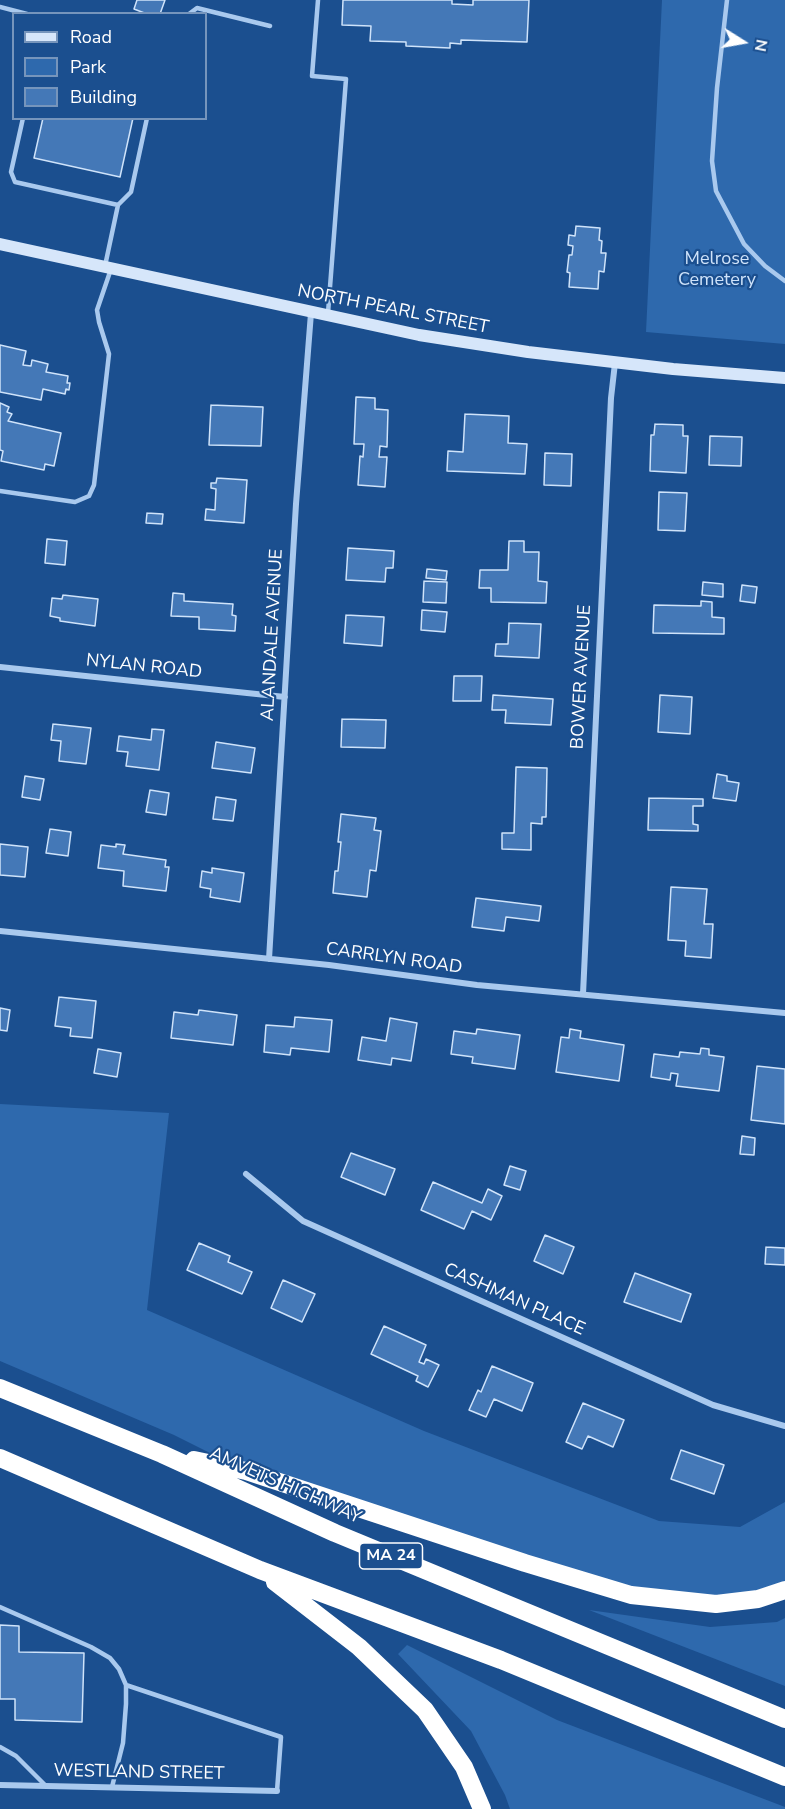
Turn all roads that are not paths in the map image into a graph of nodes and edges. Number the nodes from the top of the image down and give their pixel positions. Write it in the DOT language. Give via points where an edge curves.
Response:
graph roads {
  1 [pos="318,0"];
  2 [pos="728,0"];
  3 [pos="0,7"];
  4 [pos="19,12"];
  5 [pos="192,12"];
  6 [pos="270,26"];
  7 [pos="23,120"];
  8 [pos="147,120"];
  9 [pos="118,205"];
  10 [pos="0,244"];
  11 [pos="108,268"];
  12 [pos="785,281"];
  13 [pos="311,313"];
  14 [pos="327,316"];
  15 [pos="615,362"];
  16 [pos="785,378"];
  17 [pos="0,491"];
  18 [pos="0,667"];
  19 [pos="285,697"];
  20 [pos="0,931"];
  21 [pos="269,958"];
  22 [pos="583,994"];
  23 [pos="785,1013"];
  24 [pos="246,1174"];
  25 [pos="0,1388"];
  26 [pos="785,1426"];
  27 [pos="162,1454"];
  28 [pos="0,1458"];
  29 [pos="260,1570"];
  30 [pos="785,1590"];
  31 [pos="0,1607"];
  32 [pos="126,1684"];
  33 [pos="785,1719"];
  34 [pos="0,1747"];
  35 [pos="785,1777"];
  36 [pos="0,1785"];
  37 [pos="46,1786"];
  38 [pos="112,1787"];
  39 [pos="277,1791"];
  40 [pos="482,1809"];
  1 -- 14 [label="lane" via="312,76 346,79"];
  2 -- 12 [label="lane" via="712,161 716,191 744,244"];
  3 -- 4 [label="lane"];
  5 -- 6 [label="lane" via="197,8"];
  7 -- 9 [label="lane" via="11,172 15,182"];
  8 -- 9 [label="lane" via="131,192"];
  9 -- 11 [label="lane"];
  10 -- 11 [label="street, NORTH PEARL STREET"];
  11 -- 13 [label="street, NORTH PEARL STREET"];
  11 -- 17 [label="lane" via="98,310 109,354 94,485 89,496 75,502"];
  13 -- 14 [label="street, NORTH PEARL STREET"];
  13 -- 19 [label="street, ALANDALE AVENUE"];
  14 -- 15 [label="street, NORTH PEARL STREET" via="419,335"];
  15 -- 16 [label="street, NORTH PEARL STREET"];
  15 -- 22 [label="street, BOWER AVENUE"];
  18 -- 19 [label="street, NYLAN ROAD"];
  19 -- 21 [label="street, ALANDALE AVENUE"];
  20 -- 21 [label="street, CARRLYN ROAD"];
  21 -- 22 [label="street, CARRLYN ROAD" via="477,985"];
  22 -- 23 [label="street, CARRLYN ROAD"];
  24 -- 26 [label="street, CASHMAN PLACE" via="303,1221 713,1405"];
  25 -- 27 [label="highway, AMVETS HIGHWAY / MA 24"];
  27 -- 30 [label="highway" via="246,1471 631,1595 716,1604 758,1599"];
  27 -- 33 [label="highway, AMVETS HIGHWAY / MA 24" via="335,1533"];
  28 -- 29 [label="highway"];
  29 -- 35 [label="highway" via="501,1660"];
  29 -- 40 [label="highway" via="359,1647 425,1710 464,1767"];
  31 -- 32 [label="lane" via="110,1658"];
  32 -- 38 [label="lane" via="123,1743"];
  32 -- 39 [label="lane" via="281,1737"];
  34 -- 37 [label="lane" via="16,1756"];
  36 -- 37 [label="street, WESTLAND STREET"];
  37 -- 38 [label="street, WESTLAND STREET"];
  38 -- 39 [label="street, WESTLAND STREET"];
}
